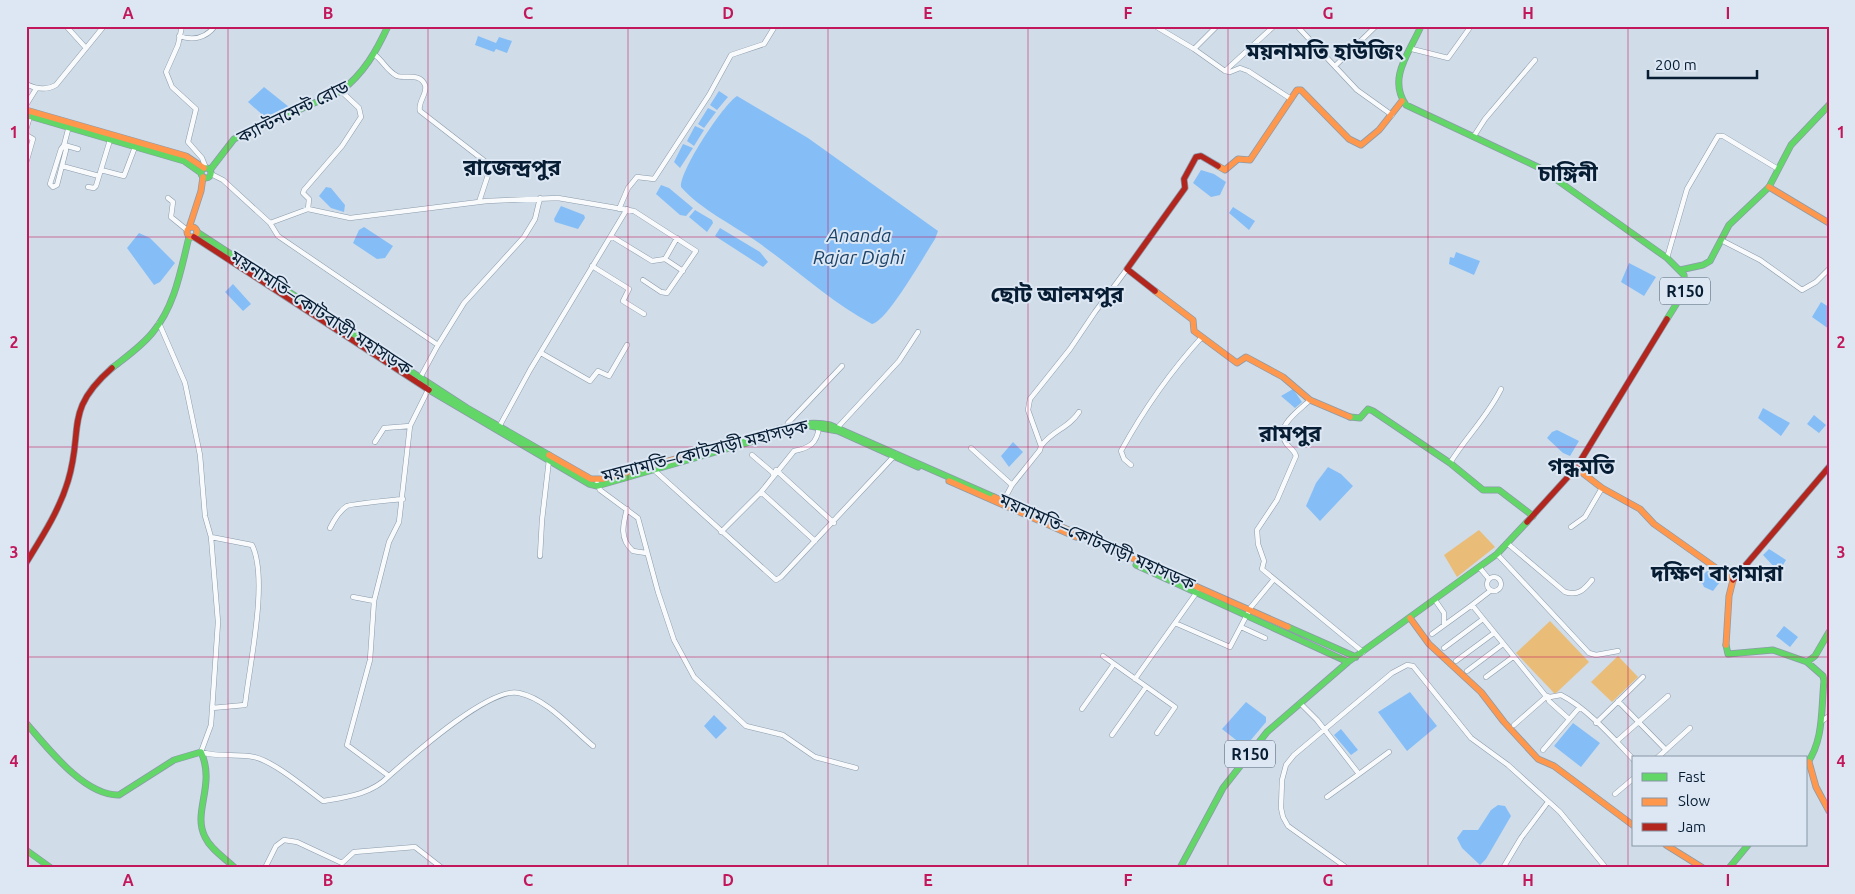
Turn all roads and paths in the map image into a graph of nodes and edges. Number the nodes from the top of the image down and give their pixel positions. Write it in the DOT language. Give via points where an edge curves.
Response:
graph roads {
  1 [pos="66,26"];
  2 [pos="104,26"];
  3 [pos="182,26"];
  4 [pos="215,26"];
  5 [pos="388,26"];
  6 [pos="775,26"];
  7 [pos="1156,26"];
  8 [pos="1217,26"];
  9 [pos="1274,26"];
  10 [pos="1297,26"];
  11 [pos="1376,26"];
  12 [pos="1421,26"];
  13 [pos="1470,26"];
  14 [pos="179,36"];
  15 [pos="85,47"];
  16 [pos="1194,49"];
  17 [pos="1412,49"];
  18 [pos="375,55"];
  19 [pos="1535,60"];
  20 [pos="1335,66"];
  21 [pos="1225,71"];
  22 [pos="26,84"];
  23 [pos="36,89"];
  24 [pos="341,91"];
  25 [pos="1291,100"];
  26 [pos="1402,100"];
  27 [pos="26,105"];
  28 [pos="1829,105"];
  29 [pos="26,110"];
  30 [pos="28,116"];
  31 [pos="1392,116"];
  32 [pos="69,125"];
  33 [pos="26,130"];
  34 [pos="26,135"];
  35 [pos="1474,136"];
  36 [pos="110,140"];
  37 [pos="64,145"];
  38 [pos="135,147"];
  39 [pos="78,149"];
  40 [pos="26,163"];
  41 [pos="62,166"];
  42 [pos="1778,169"];
  43 [pos="100,173"];
  44 [pos="206,173"];
  45 [pos="88,187"];
  46 [pos="1769,188"];
  47 [pos="168,198"];
  48 [pos="540,198"];
  49 [pos="479,202"];
  50 [pos="308,208"];
  51 [pos="619,209"];
  52 [pos="627,209"];
  53 [pos="270,223"];
  54 [pos="1829,223"];
  55 [pos="192,232"];
  56 [pos="611,236"];
  57 [pos="678,238"];
  58 [pos="1721,240"];
  59 [pos="1667,258"];
  60 [pos="665,259"];
  61 [pos="592,266"];
  62 [pos="1127,269"];
  63 [pos="1829,269"];
  64 [pos="1680,270"];
  65 [pos="683,271"];
  66 [pos="643,280"];
  67 [pos="644,314"];
  68 [pos="159,323"];
  69 [pos="339,328"];
  70 [pos="918,332"];
  71 [pos="1202,337"];
  72 [pos="438,345"];
  73 [pos="627,345"];
  74 [pos="541,353"];
  75 [pos="842,366"];
  76 [pos="420,378"];
  77 [pos="429,387"];
  78 [pos="1501,389"];
  79 [pos="1310,400"];
  80 [pos="1079,412"];
  81 [pos="410,426"];
  82 [pos="499,427"];
  83 [pos="819,427"];
  84 [pos="838,427"];
  85 [pos="787,430"];
  86 [pos="375,442"];
  87 [pos="1041,446"];
  88 [pos="971,448"];
  89 [pos="752,455"];
  90 [pos="896,455"];
  91 [pos="549,460"];
  92 [pos="1450,463"];
  93 [pos="1131,465"];
  94 [pos="654,467"];
  95 [pos="1829,467"];
  96 [pos="1576,468"];
  97 [pos="776,470"];
  98 [pos="774,476"];
  99 [pos="597,483"];
  100 [pos="1012,485"];
  101 [pos="1602,488"];
  102 [pos="761,492"];
  103 [pos="403,499"];
  104 [pos="1004,500"];
  105 [pos="627,509"];
  106 [pos="1533,516"];
  107 [pos="834,523"];
  108 [pos="1572,527"];
  109 [pos="330,528"];
  110 [pos="721,532"];
  111 [pos="211,537"];
  112 [pos="815,541"];
  113 [pos="1508,543"];
  114 [pos="646,553"];
  115 [pos="1497,554"];
  116 [pos="540,556"];
  117 [pos="26,563"];
  118 [pos="1479,567"];
  119 [pos="1274,579"];
  120 [pos="1489,579"];
  121 [pos="1592,580"];
  122 [pos="1733,580"];
  123 [pos="1490,591"];
  124 [pos="1197,592"];
  125 [pos="353,597"];
  126 [pos="1435,600"];
  127 [pos="374,602"];
  128 [pos="1472,605"];
  129 [pos="1247,613"];
  130 [pos="1444,613"];
  131 [pos="1459,615"];
  132 [pos="1410,618"];
  133 [pos="1483,619"];
  134 [pos="1175,623"];
  135 [pos="1444,625"];
  136 [pos="1241,627"];
  137 [pos="1829,632"];
  138 [pos="1494,633"];
  139 [pos="1432,634"];
  140 [pos="1265,638"];
  141 [pos="1503,644"];
  142 [pos="1444,648"];
  143 [pos="1618,651"];
  144 [pos="1363,652"];
  145 [pos="1102,656"];
  146 [pos="1356,657"];
  147 [pos="1513,657"];
  148 [pos="1456,661"];
  149 [pos="1348,662"];
  150 [pos="1807,662"];
  151 [pos="1114,664"];
  152 [pos="1467,671"];
  153 [pos="1486,676"];
  154 [pos="1826,676"];
  155 [pos="1644,677"];
  156 [pos="1135,679"];
  157 [pos="1146,687"];
  158 [pos="1547,696"];
  159 [pos="1668,696"];
  160 [pos="1618,702"];
  161 [pos="1300,703"];
  162 [pos="212,708"];
  163 [pos="1579,708"];
  164 [pos="1082,709"];
  165 [pos="1829,716"];
  166 [pos="1569,719"];
  167 [pos="1822,721"];
  168 [pos="26,723"];
  169 [pos="1596,723"];
  170 [pos="1514,725"];
  171 [pos="1690,728"];
  172 [pos="1324,730"];
  173 [pos="1157,733"];
  174 [pos="1112,735"];
  175 [pos="1617,742"];
  176 [pos="593,746"];
  177 [pos="1543,750"];
  178 [pos="1666,750"];
  179 [pos="201,752"];
  180 [pos="1389,752"];
  181 [pos="1659,756"];
  182 [pos="1632,758"];
  183 [pos="1808,764"];
  184 [pos="856,768"];
  185 [pos="1359,774"];
  186 [pos="389,776"];
  187 [pos="1632,780"];
  188 [pos="1615,794"];
  189 [pos="1328,797"];
  190 [pos="1548,802"];
  191 [pos="1829,811"];
  192 [pos="1632,824"];
  193 [pos="1668,846"];
  194 [pos="1747,846"];
  195 [pos="26,850"];
  196 [pos="51,868"];
  197 [pos="235,868"];
  198 [pos="265,868"];
  199 [pos="442,868"];
  200 [pos="1180,868"];
  201 [pos="1347,868"];
  202 [pos="1503,868"];
  203 [pos="1606,868"];
  204 [pos="1704,868"];
  205 [pos="1729,868"];
  1 -- 15 [label="street"];
  2 -- 15 [label="street"];
  3 -- 14 [label="street"];
  4 -- 14 [label="street" via="199,38"];
  5 -- 18 [label="main road, ক্যান্টনমেন্ট রোড"];
  6 -- 51 [label="street" via="764,44 731,55 709,96 654,179 636,177"];
  7 -- 16 [label="street"];
  8 -- 16 [label="street"];
  9 -- 21 [label="street"];
  10 -- 20 [label="street"];
  11 -- 20 [label="street"];
  12 -- 17 [label="main road"];
  13 -- 17 [label="street" via="1448,58"];
  14 -- 44 [label="street" via="166,72 172,87 196,109 188,142 202,158"];
  15 -- 23 [label="street" via="56,86"];
  16 -- 21 [label="street"];
  17 -- 26 [label="main road" via="1397,78"];
  18 -- 24 [label="main road, ক্যান্টনমেন্ট রোড" via="357,80"];
  18 -- 49 [label="street" via="399,77 410,75 423,84 420,111 490,164"];
  19 -- 35 [label="street"];
  20 -- 31 [label="street" via="1357,90"];
  21 -- 25 [label="street" via="1240,68 1248,71"];
  22 -- 23 [label="street"];
  23 -- 27 [label="street"];
  24 -- 44 [label="main road, ক্যান্টনমেন্ট রোড" via="234,140"];
  24 -- 50 [label="street" via="359,108 361,117 342,146 304,190 309,199"];
  25 -- 31 [label="main road" via="1296,90 1300,90 1349,139 1361,145"];
  25 -- 62 [label="main road" via="1250,160 1238,159 1225,170 1200,156 1196,157 1184,179 1185,188"];
  26 -- 31 [label="main road"];
  26 -- 35 [label="main road, R150" via="1406,105"];
  28 -- 42 [label="main road" via="1791,145"];
  29 -- 32 [label="main road"];
  30 -- 32 [label="main road"];
  30 -- 33 [label="street"];
  32 -- 36 [label="main road"];
  32 -- 37 [label="street"];
  32 -- 44 [label="main road" via="186,156"];
  34 -- 40 [label="street" via="33,139"];
  35 -- 59 [label="main road, R150" via="1540,168"];
  36 -- 38 [label="main road"];
  36 -- 43 [label="street"];
  37 -- 39 [label="street"];
  37 -- 41 [label="street"];
  37 -- 41 [label="street" via="50,184 53,187 57,185"];
  38 -- 43 [label="street" via="124,176"];
  38 -- 44 [label="main road" via="184,161"];
  41 -- 43 [label="street"];
  42 -- 46 [label="main road"];
  42 -- 59 [label="street" via="1718,136 1687,189"];
  43 -- 45 [label="street" via="95,188"];
  44 -- 53 [label="street" via="223,180"];
  44 -- 55 [label="main road"];
  46 -- 54 [label="main road"];
  46 -- 58 [label="main road" via="1729,225"];
  47 -- 55 [label="street" via="173,202 172,219"];
  48 -- 49 [label="street"];
  48 -- 51 [label="street"];
  48 -- 72 [label="street" via="535,219 524,237 464,303"];
  49 -- 50 [label="street" via="350,218"];
  50 -- 53 [label="street"];
  51 -- 52 [label="street"];
  52 -- 56 [label="street"];
  52 -- 57 [label="street"];
  53 -- 72 [label="street" via="278,236"];
  55 -- 68 [label="main road" via="174,289"];
  55 -- 69 [label="main road, ময়নামতি–কোটবাড়ী মহাসড়ক"];
  56 -- 60 [label="street" via="652,261"];
  56 -- 61 [label="street"];
  57 -- 60 [label="street"];
  57 -- 65 [label="street" via="696,251"];
  58 -- 63 [label="street" via="1760,260 1802,290"];
  58 -- 64 [label="main road" via="1707,263"];
  59 -- 64 [label="main road, R150"];
  60 -- 65 [label="street"];
  61 -- 67 [label="street" via="629,290 623,301"];
  61 -- 74 [label="street"];
  62 -- 71 [label="main road" via="1193,320 1193,329"];
  62 -- 87 [label="street" via="1030,399 1028,410"];
  64 -- 96 [label="main road, R150" via="1685,279 1683,295"];
  65 -- 66 [label="street" via="667,293"];
  68 -- 111 [label="street" via="185,383 200,455 205,516"];
  68 -- 117 [label="main road" via="84,399 67,484 48,527"];
  69 -- 76 [label="main road, ময়নামতি–কোটবাড়ী মহাসড়ক"];
  69 -- 77 [label="main road, ময়নামতি–কোটবাড়ী মহাসড়ক"];
  70 -- 84 [label="street" via="899,361"];
  71 -- 79 [label="main road" via="1237,363 1246,357 1276,373"];
  71 -- 93 [label="street" via="1167,377 1136,423 1122,451 1124,459"];
  72 -- 76 [label="street"];
  73 -- 74 [label="street" via="609,376 598,371 590,381"];
  74 -- 82 [label="street"];
  75 -- 85 [label="street" via="788,423"];
  76 -- 77 [label="main road, ময়নামতি–কোটবাড়ী মহাসড়ক"];
  77 -- 81 [label="street"];
  77 -- 82 [label="main road, ময়নামতি–কোটবাড়ী মহাসড়ক"];
  77 -- 91 [label="main road, ময়নামতি–কোটবাড়ী মহাসড়ক"];
  78 -- 92 [label="street" via="1494,404"];
  79 -- 92 [label="main road" via="1355,419 1370,409"];
  79 -- 119 [label="street" via="1285,426 1284,440 1296,456 1277,500 1258,530 1258,544 1264,561 1262,569"];
  80 -- 87 [label="street" via="1069,425 1057,429"];
  81 -- 86 [label="street" via="384,428"];
  81 -- 103 [label="street"];
  82 -- 99 [label="main road, ময়নামতি–কোটবাড়ী মহাসড়ক"];
  83 -- 85 [label="main road, ময়নামতি–কোটবাড়ী মহাসড়ক"];
  83 -- 90 [label="main road, ময়নামতি–কোটবাড়ী মহাসড়ক" via="838,431"];
  83 -- 97 [label="street" via="815,442 805,450 795,450"];
  84 -- 85 [label="main road, ময়নামতি–কোটবাড়ী মহাসড়ক" via="811,423"];
  84 -- 90 [label="main road, ময়নামতি–কোটবাড়ী মহাসড়ক"];
  85 -- 94 [label="main road, ময়নামতি–কোটবাড়ী মহাসড়ক"];
  87 -- 100 [label="street"];
  88 -- 100 [label="street"];
  89 -- 98 [label="street"];
  90 -- 104 [label="main road, ময়নামতি–কোটবাড়ী মহাসড়ক"];
  90 -- 107 [label="street"];
  90 -- 124 [label="main road, ময়নামতি–কোটবাড়ী মহাসড়ক"];
  91 -- 99 [label="main road, ময়নামতি–কোটবাড়ী মহাসড়ক" via="588,484"];
  91 -- 116 [label="street"];
  92 -- 106 [label="main road" via="1483,490 1499,490"];
  94 -- 99 [label="main road, ময়নামতি–কোটবাড়ী মহাসড়ক"];
  94 -- 110 [label="street"];
  95 -- 122 [label="main road"];
  96 -- 101 [label="main road"];
  96 -- 106 [label="main road, R150"];
  97 -- 98 [label="street"];
  97 -- 107 [label="street"];
  98 -- 102 [label="street"];
  99 -- 105 [label="street" via="600,490"];
  100 -- 104 [label="street"];
  101 -- 108 [label="street" via="1585,518"];
  101 -- 122 [label="main road" via="1628,500 1654,524"];
  102 -- 110 [label="street"];
  102 -- 112 [label="street"];
  103 -- 109 [label="street" via="348,505"];
  103 -- 127 [label="street"];
  104 -- 129 [label="main road, ময়নামতি–কোটবাড়ী মহাসড়ক"];
  105 -- 114 [label="street" via="638,518"];
  105 -- 114 [label="street" via="624,538 633,550"];
  106 -- 113 [label="main road, R150"];
  107 -- 112 [label="street"];
  110 -- 112 [label="street" via="776,580"];
  111 -- 162 [label="street" via="218,622"];
  111 -- 162 [label="street" via="252,545 256,554 258,587 254,656 245,704"];
  113 -- 115 [label="main road, R150"];
  113 -- 121 [label="street" via="1565,592 1580,592"];
  114 -- 184 [label="street" via="674,640 694,677 746,726 782,735 815,756"];
  115 -- 118 [label="main road, R150"];
  115 -- 143 [label="street" via="1589,653"];
  118 -- 120 [label="street"];
  118 -- 126 [label="main road, R150"];
  119 -- 129 [label="street"];
  119 -- 144 [label="street"];
  120 -- 123 [label="street" via="1486,584"];
  120 -- 123 [label="street" via="1498,579 1501,586 1499,590"];
  122 -- 150 [label="main road" via="1726,652 1733,655 1773,650"];
  123 -- 128 [label="street"];
  124 -- 129 [label="main road, ময়নামতি–কোটবাড়ী মহাসড়ক"];
  124 -- 134 [label="street"];
  125 -- 127 [label="street"];
  126 -- 130 [label="street"];
  126 -- 132 [label="main road, R150"];
  127 -- 186 [label="street" via="370,660 347,745"];
  128 -- 131 [label="street"];
  128 -- 133 [label="street"];
  129 -- 136 [label="street"];
  129 -- 146 [label="main road, ময়নামতি–কোটবাড়ী মহাসড়ক"];
  129 -- 149 [label="main road, ময়নামতি–কোটবাড়ী মহাসড়ক"];
  130 -- 131 [label="street"];
  130 -- 135 [label="street"];
  131 -- 135 [label="street"];
  132 -- 144 [label="main road, R150"];
  132 -- 192 [label="main road" via="1429,644 1481,692 1538,759 1554,766"];
  133 -- 138 [label="street"];
  133 -- 142 [label="street"];
  134 -- 136 [label="street" via="1228,648"];
  134 -- 156 [label="street"];
  135 -- 139 [label="street"];
  136 -- 140 [label="street"];
  137 -- 150 [label="main road" via="1816,656"];
  138 -- 141 [label="street"];
  138 -- 148 [label="street"];
  141 -- 147 [label="street"];
  141 -- 152 [label="street"];
  144 -- 146 [label="main road, R150"];
  145 -- 151 [label="street"];
  146 -- 149 [label="main road, R150"];
  147 -- 153 [label="street"];
  147 -- 158 [label="street"];
  149 -- 161 [label="main road, R150"];
  150 -- 154 [label="main road"];
  151 -- 156 [label="street"];
  151 -- 164 [label="street"];
  154 -- 167 [label="main road"];
  155 -- 160 [label="street"];
  156 -- 157 [label="street"];
  157 -- 173 [label="street" via="1176,707"];
  157 -- 174 [label="street"];
  158 -- 163 [label="street" via="1561,695"];
  158 -- 166 [label="street"];
  158 -- 170 [label="street"];
  159 -- 175 [label="street"];
  160 -- 169 [label="street"];
  160 -- 178 [label="street"];
  161 -- 172 [label="street"];
  161 -- 200 [label="main road, R150" via="1267,732 1230,778"];
  162 -- 179 [label="street" via="211,725"];
  163 -- 166 [label="street"];
  163 -- 169 [label="street"];
  165 -- 167 [label="street"];
  166 -- 177 [label="street"];
  167 -- 183 [label="main road" via="1816,750"];
  168 -- 179 [label="main road" via="60,760 110,797 119,795 174,760"];
  169 -- 175 [label="street"];
  171 -- 178 [label="street"];
  172 -- 185 [label="street"];
  172 -- 190 [label="street" via="1392,673 1407,665 1413,666 1471,738 1508,765"];
  172 -- 201 [label="street" via="1286,765 1281,808 1288,826"];
  175 -- 182 [label="street"];
  176 -- 186 [label="street" via="545,706 516,692 494,698 460,717"];
  178 -- 181 [label="street"];
  179 -- 186 [label="street" via="212,756 255,757 323,801 379,787"];
  179 -- 197 [label="main road" via="209,769 202,833"];
  180 -- 185 [label="street"];
  183 -- 191 [label="main road"];
  185 -- 189 [label="street"];
  187 -- 188 [label="street"];
  190 -- 202 [label="street"];
  190 -- 203 [label="street" via="1577,830"];
  193 -- 204 [label="main road"];
  194 -- 205 [label="main road"];
  195 -- 196 [label="main road"];
  198 -- 199 [label="street" via="276,846 284,840 297,842 342,863 354,852 415,847"];
}
